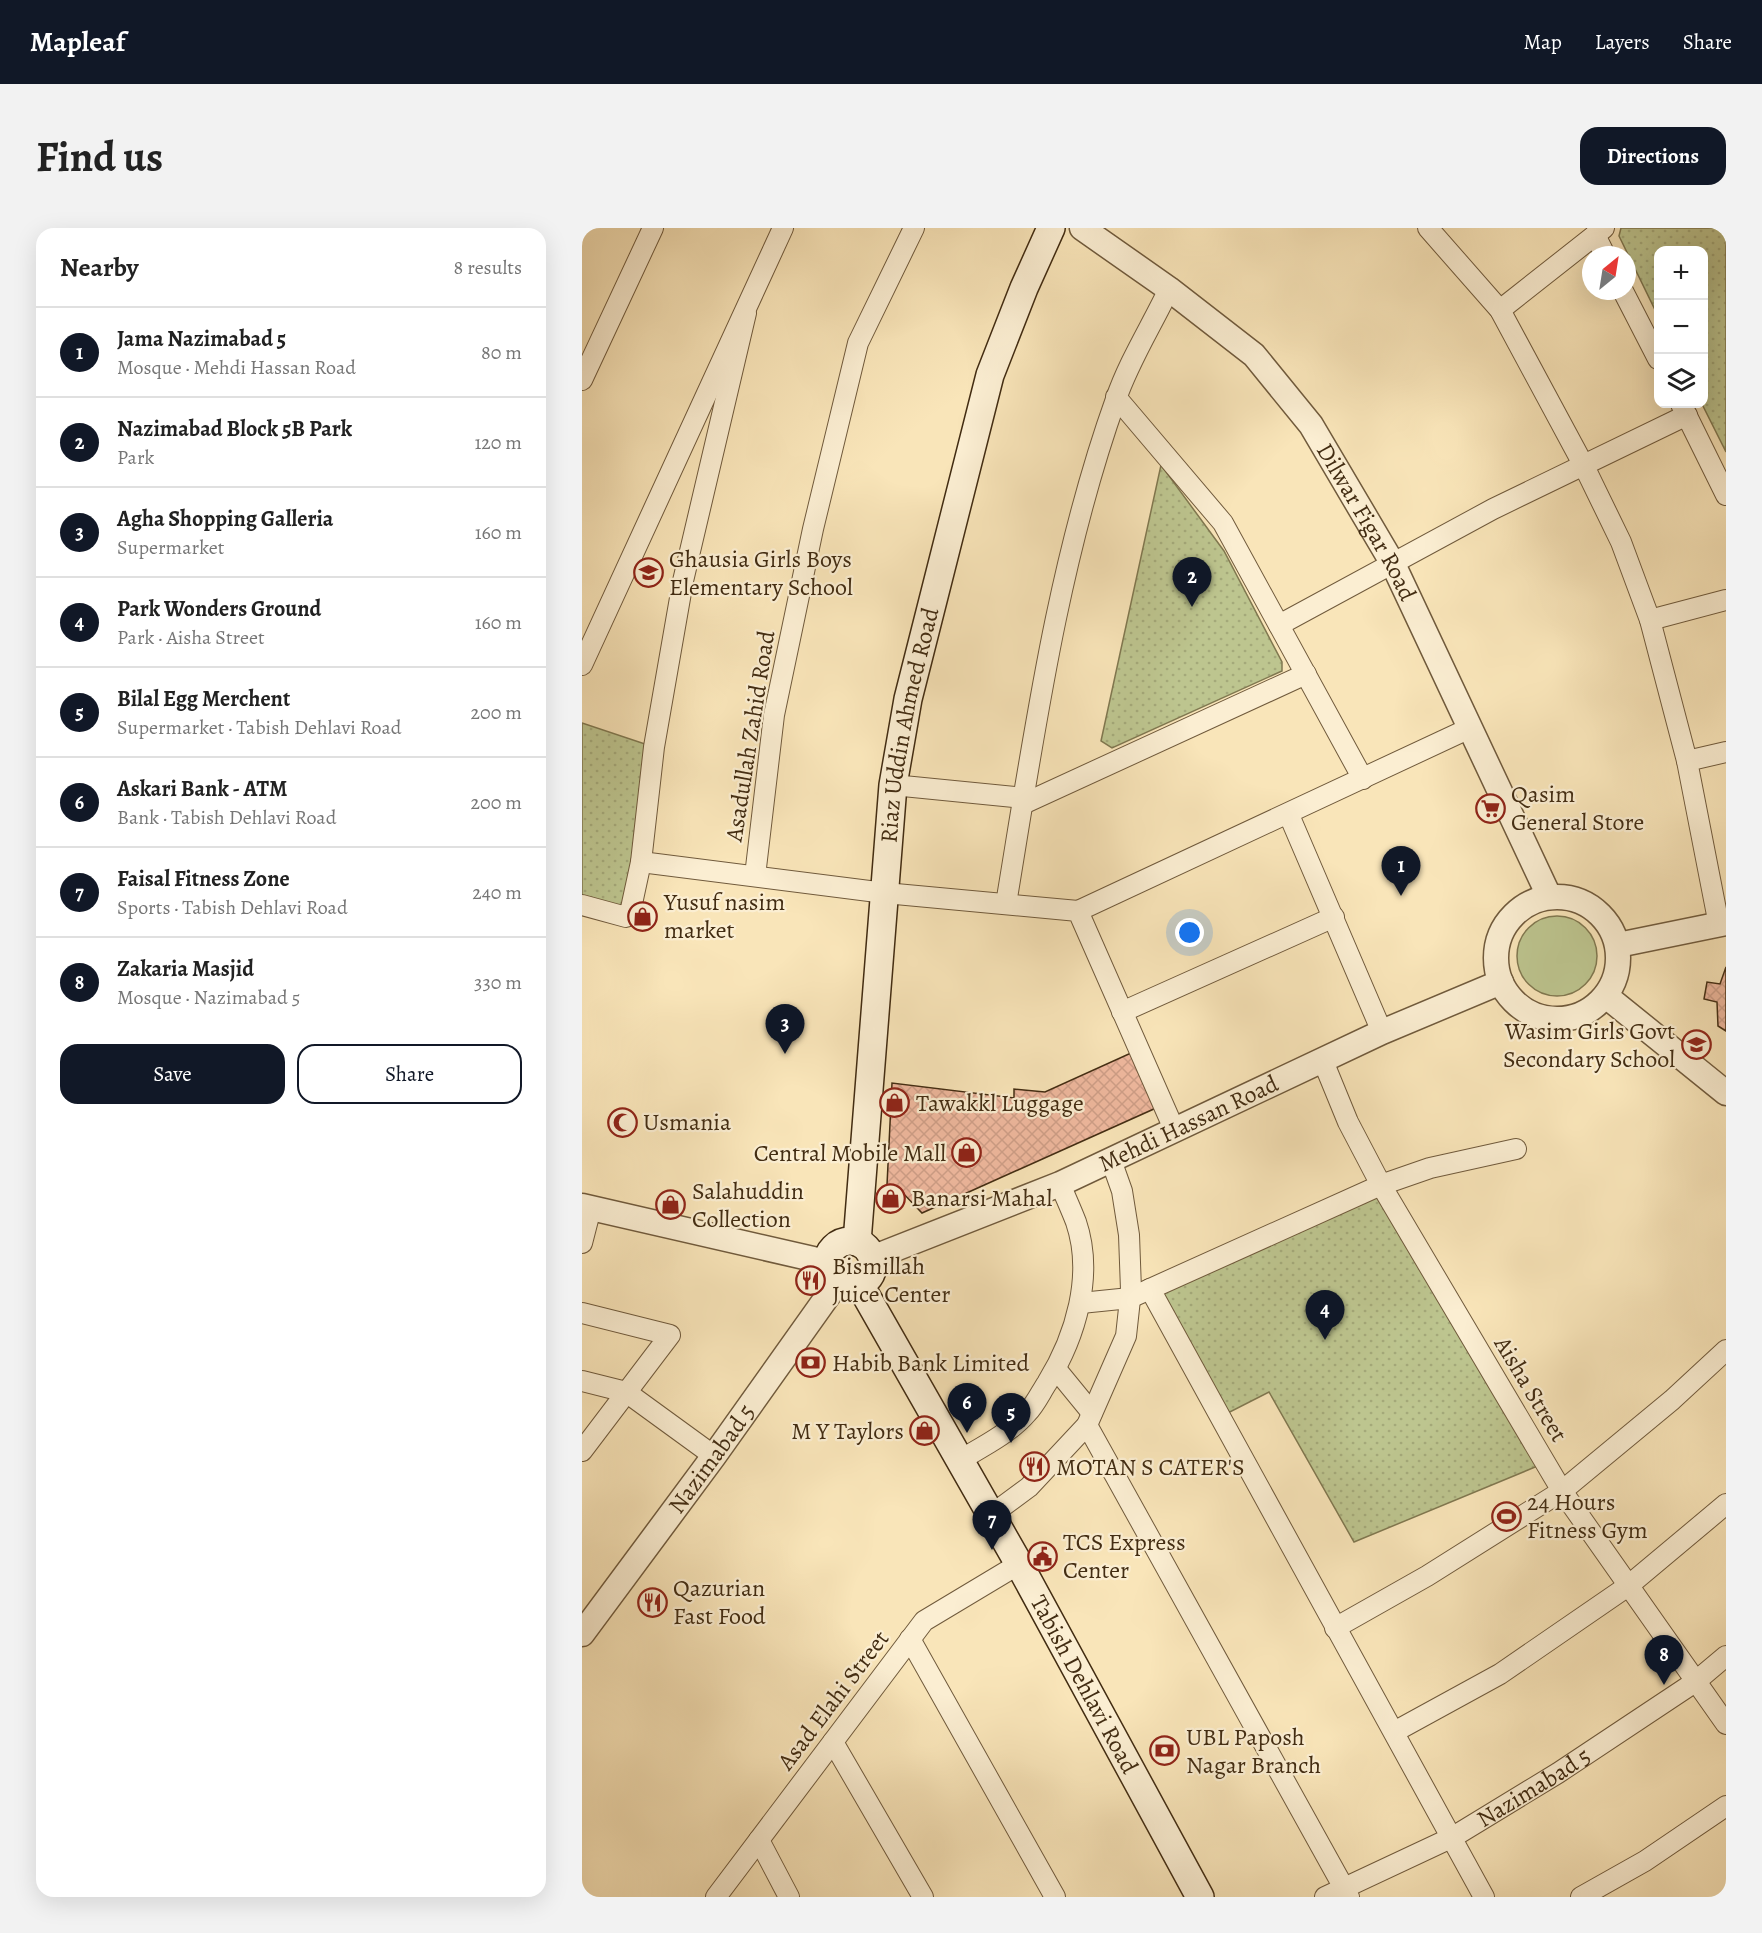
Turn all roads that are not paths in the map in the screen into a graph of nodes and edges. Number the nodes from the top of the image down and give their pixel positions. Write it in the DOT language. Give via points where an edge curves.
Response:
graph roads {
  1 [pos="652,228"];
  2 [pos="783,228"];
  3 [pos="914,228"];
  4 [pos="1051,228"];
  5 [pos="1082,228"];
  6 [pos="1428,228"];
  7 [pos="1599,232"];
  8 [pos="1169,289"];
  9 [pos="1628,300"];
  10 [pos="1500,310"];
  11 [pos="746,313"];
  12 [pos="1656,354"];
  13 [pos="582,380"];
  14 [pos="1116,397"];
  15 [pos="1684,409"];
  16 [pos="1584,466"];
  17 [pos="1726,495"];
  18 [pos="1393,564"];
  19 [pos="1726,600"];
  20 [pos="1650,620"];
  21 [pos="1279,625"];
  22 [pos="582,665"];
  23 [pos="1306,674"];
  24 [pos="1470,728"];
  25 [pos="1726,752"];
  26 [pos="1687,761"];
  27 [pos="1363,779"];
  28 [pos="893,785"];
  29 [pos="1023,801"];
  30 [pos="1289,814"];
  31 [pos="641,862"];
  32 [pos="755,876"];
  33 [pos="885,893"];
  34 [pos="1549,896"];
  35 [pos="1006,904"];
  36 [pos="582,905"];
  37 [pos="1078,911"];
  38 [pos="1334,917"];
  39 [pos="1722,924"];
  40 [pos="1618,945"];
  41 [pos="1501,982"];
  42 [pos="1606,996"];
  43 [pos="1122,1012"];
  44 [pos="1382,1032"];
  45 [pos="1323,1060"];
  46 [pos="1726,1093"];
  47 [pos="1174,1129"];
  48 [pos="1516,1149"];
  49 [pos="1111,1160"];
  50 [pos="1060,1184"];
  51 [pos="1381,1185"];
  52 [pos="586,1207"];
  53 [pos="582,1244"];
  54 [pos="865,1250"];
  55 [pos="841,1277"];
  56 [pos="1150,1289"];
  57 [pos="1130,1298"];
  58 [pos="1081,1304"];
  59 [pos="582,1313"];
  60 [pos="1726,1350"];
  61 [pos="1056,1369"];
  62 [pos="582,1381"];
  63 [pos="626,1392"];
  64 [pos="1090,1419"];
  65 [pos="582,1451"];
  66 [pos="714,1456"];
  67 [pos="960,1460"];
  68 [pos="1562,1491"];
  69 [pos="1726,1504"];
  70 [pos="991,1515"];
  71 [pos="1019,1564"];
  72 [pos="1628,1586"];
  73 [pos="1335,1628"];
  74 [pos="582,1634"];
  75 [pos="910,1640"];
  76 [pos="1726,1656"];
  77 [pos="1695,1682"];
  78 [pos="1726,1725"];
  79 [pos="1394,1732"];
  80 [pos="833,1742"];
  81 [pos="1726,1806"];
  82 [pos="1452,1837"];
  83 [pos="759,1840"];
  84 [pos="1347,1893"];
  85 [pos="716,1897"];
  86 [pos="789,1897"];
  87 [pos="923,1897"];
  88 [pos="1055,1897"];
  89 [pos="1200,1897"];
  90 [pos="1325,1897"];
  91 [pos="1484,1897"];
  92 [pos="1581,1897"];
  1 -- 13 [label="street"];
  2 -- 11 [label="street"];
  3 -- 32 [label="street, Asadullah Zahid Road" via="858,343 774,715"];
  4 -- 28 [label="main road, Riaz Uddin Ahmed Road" via="990,375 908,699"];
  5 -- 8 [label="street, Dilwar Figar Road"];
  6 -- 10 [label="street"];
  7 -- 10 [label="street"];
  8 -- 14 [label="street"];
  8 -- 18 [label="street, Dilwar Figar Road" via="1254,355 1268,372 1311,425"];
  9 -- 12 [label="street"];
  10 -- 16 [label="street"];
  11 -- 22 [label="street"];
  11 -- 31 [label="street" via="683,581 654,747"];
  14 -- 21 [label="street" via="1223,523"];
  14 -- 29 [label="street" via="1056,622"];
  15 -- 16 [label="street"];
  15 -- 17 [label="street"];
  16 -- 18 [label="street" via="1493,509"];
  16 -- 20 [label="street" via="1621,542"];
  18 -- 21 [label="street"];
  18 -- 24 [label="street, Dilwar Figar Road"];
  19 -- 20 [label="street"];
  20 -- 26 [label="street"];
  21 -- 23 [label="street"];
  23 -- 27 [label="street"];
  23 -- 29 [label="street"];
  24 -- 27 [label="street"];
  24 -- 34 [label="street, Dilwar Figar Road"];
  25 -- 26 [label="street"];
  26 -- 39 [label="street"];
  27 -- 30 [label="street"];
  28 -- 29 [label="street"];
  28 -- 33 [label="main road, Riaz Uddin Ahmed Road"];
  29 -- 35 [label="street"];
  30 -- 37 [label="street"];
  30 -- 38 [label="street"];
  31 -- 32 [label="street"];
  31 -- 36 [label="street" via="628,916"];
  32 -- 33 [label="street"];
  33 -- 35 [label="street"];
  33 -- 54 [label="main road, Riaz Uddin Ahmed Road"];
  34 -- 40 [label="street" via="1582,902 1600,913"];
  34 -- 41 [label="street" via="1516,912 1503,929 1496,961"];
  35 -- 37 [label="street"];
  37 -- 43 [label="street"];
  38 -- 43 [label="street"];
  38 -- 44 [label="street"];
  39 -- 40 [label="street"];
  40 -- 42 [label="street" via="1618,966"];
  41 -- 42 [label="street" via="1527,1011 1547,1018 1566,1019 1586,1012"];
  41 -- 44 [label="street, Mehdi Hassan Road"];
  42 -- 46 [label="street"];
  43 -- 47 [label="street"];
  44 -- 45 [label="street, Mehdi Hassan Road"];
  45 -- 47 [label="street, Mehdi Hassan Road"];
  45 -- 51 [label="street, Aisha Street" via="1348,1122"];
  47 -- 49 [label="street, Mehdi Hassan Road"];
  48 -- 51 [label="street" via="1430,1168"];
  49 -- 50 [label="street, Mehdi Hassan Road"];
  49 -- 57 [label="street" via="1122,1191 1129,1235"];
  50 -- 54 [label="street, Mehdi Hassan Road"];
  50 -- 58 [label="street" via="1076,1223 1082,1252"];
  51 -- 56 [label="street"];
  51 -- 68 [label="street, Aisha Street"];
  52 -- 53 [label="street"];
  52 -- 55 [label="street"];
  54 -- 55 [label="main road, Riaz Uddin Ahmed Road" via="871,1274"];
  54 -- 55 [label="main road" via="850,1240 837,1245 828,1255"];
  55 -- 66 [label="street, Nazimabad 5"];
  55 -- 67 [label="main road, Tabish Dehlavi Road"];
  56 -- 57 [label="street"];
  56 -- 73 [label="street"];
  57 -- 58 [label="street"];
  57 -- 64 [label="street" via="1126,1336"];
  58 -- 61 [label="street"];
  59 -- 63 [label="street" via="670,1335"];
  60 -- 68 [label="street"];
  61 -- 64 [label="street"];
  61 -- 67 [label="street" via="1028,1413"];
  62 -- 63 [label="street"];
  63 -- 65 [label="street"];
  63 -- 66 [label="street"];
  64 -- 70 [label="street" via="1029,1487"];
  64 -- 84 [label="street"];
  66 -- 74 [label="street, Nazimabad 5"];
  67 -- 70 [label="main road, Tabish Dehlavi Road"];
  68 -- 72 [label="street, Aisha Street"];
  68 -- 73 [label="street"];
  69 -- 72 [label="street"];
  70 -- 71 [label="main road, Tabish Dehlavi Road"];
  71 -- 75 [label="street, Asad Elahi Street" via="924,1621"];
  71 -- 89 [label="main road, Tabish Dehlavi Road"];
  72 -- 77 [label="street, Aisha Street"];
  72 -- 79 [label="street" via="1500,1674"];
  73 -- 79 [label="street"];
  75 -- 80 [label="street, Asad Elahi Street"];
  75 -- 88 [label="street"];
  76 -- 77 [label="street, Nazimabad 5"];
  77 -- 78 [label="street, Aisha Street"];
  77 -- 82 [label="street, Nazimabad 5" via="1558,1773"];
  79 -- 82 [label="street"];
  80 -- 83 [label="street, Asad Elahi Street"];
  80 -- 87 [label="street"];
  81 -- 92 [label="street" via="1645,1861"];
  82 -- 84 [label="street, Nazimabad 5"];
  82 -- 91 [label="street"];
  83 -- 85 [label="street, Asad Elahi Street"];
  83 -- 86 [label="street"];
  84 -- 90 [label="street, Nazimabad 5"];
}
